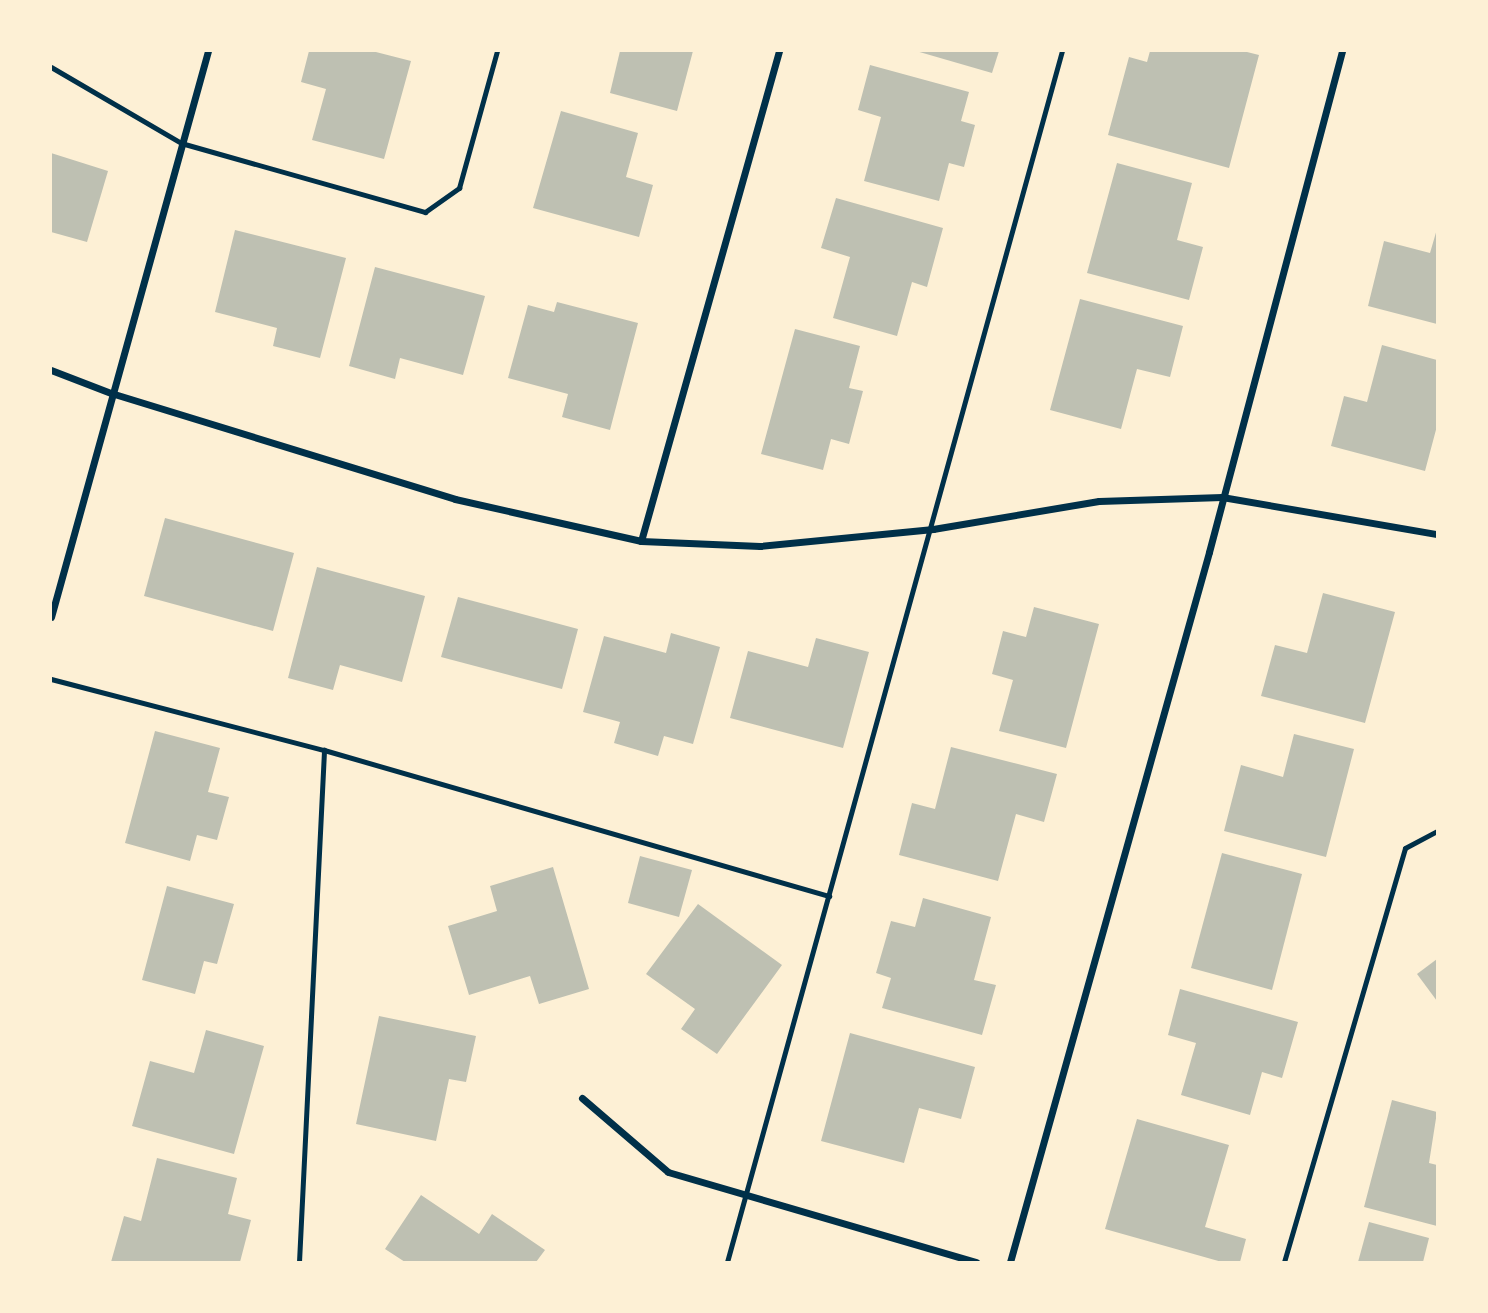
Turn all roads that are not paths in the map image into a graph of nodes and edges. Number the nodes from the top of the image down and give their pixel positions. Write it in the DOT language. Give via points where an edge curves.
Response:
graph roads {
  1 [pos="208,51"];
  2 [pos="497,51"];
  3 [pos="779,51"];
  4 [pos="1062,51"];
  5 [pos="1342,51"];
  6 [pos="51,67"];
  7 [pos="181,143"];
  8 [pos="51,370"];
  9 [pos="111,393"];
  10 [pos="1222,497"];
  11 [pos="933,529"];
  12 [pos="1437,534"];
  13 [pos="641,541"];
  14 [pos="51,617"];
  15 [pos="51,679"];
  16 [pos="324,750"];
  17 [pos="1437,831"];
  18 [pos="829,896"];
  19 [pos="582,1098"];
  20 [pos="746,1194"];
  21 [pos="299,1262"];
  22 [pos="726,1262"];
  23 [pos="976,1262"];
  24 [pos="1010,1262"];
  25 [pos="1284,1262"];
  1 -- 7 [label="street"];
  2 -- 7 [label="lane" via="459,188 425,212"];
  3 -- 13 [label="street"];
  4 -- 11 [label="lane"];
  5 -- 10 [label="street"];
  6 -- 7 [label="lane"];
  7 -- 9 [label="street"];
  8 -- 9 [label="street"];
  9 -- 13 [label="street" via="455,499"];
  9 -- 14 [label="street"];
  10 -- 11 [label="street" via="1099,501"];
  10 -- 12 [label="street"];
  10 -- 24 [label="street"];
  11 -- 13 [label="street" via="760,546"];
  11 -- 18 [label="lane"];
  15 -- 16 [label="lane"];
  16 -- 18 [label="lane"];
  16 -- 21 [label="lane"];
  17 -- 25 [label="lane" via="1405,848"];
  18 -- 20 [label="lane"];
  19 -- 20 [label="street" via="668,1172"];
  20 -- 22 [label="lane"];
  20 -- 23 [label="street"];
}
